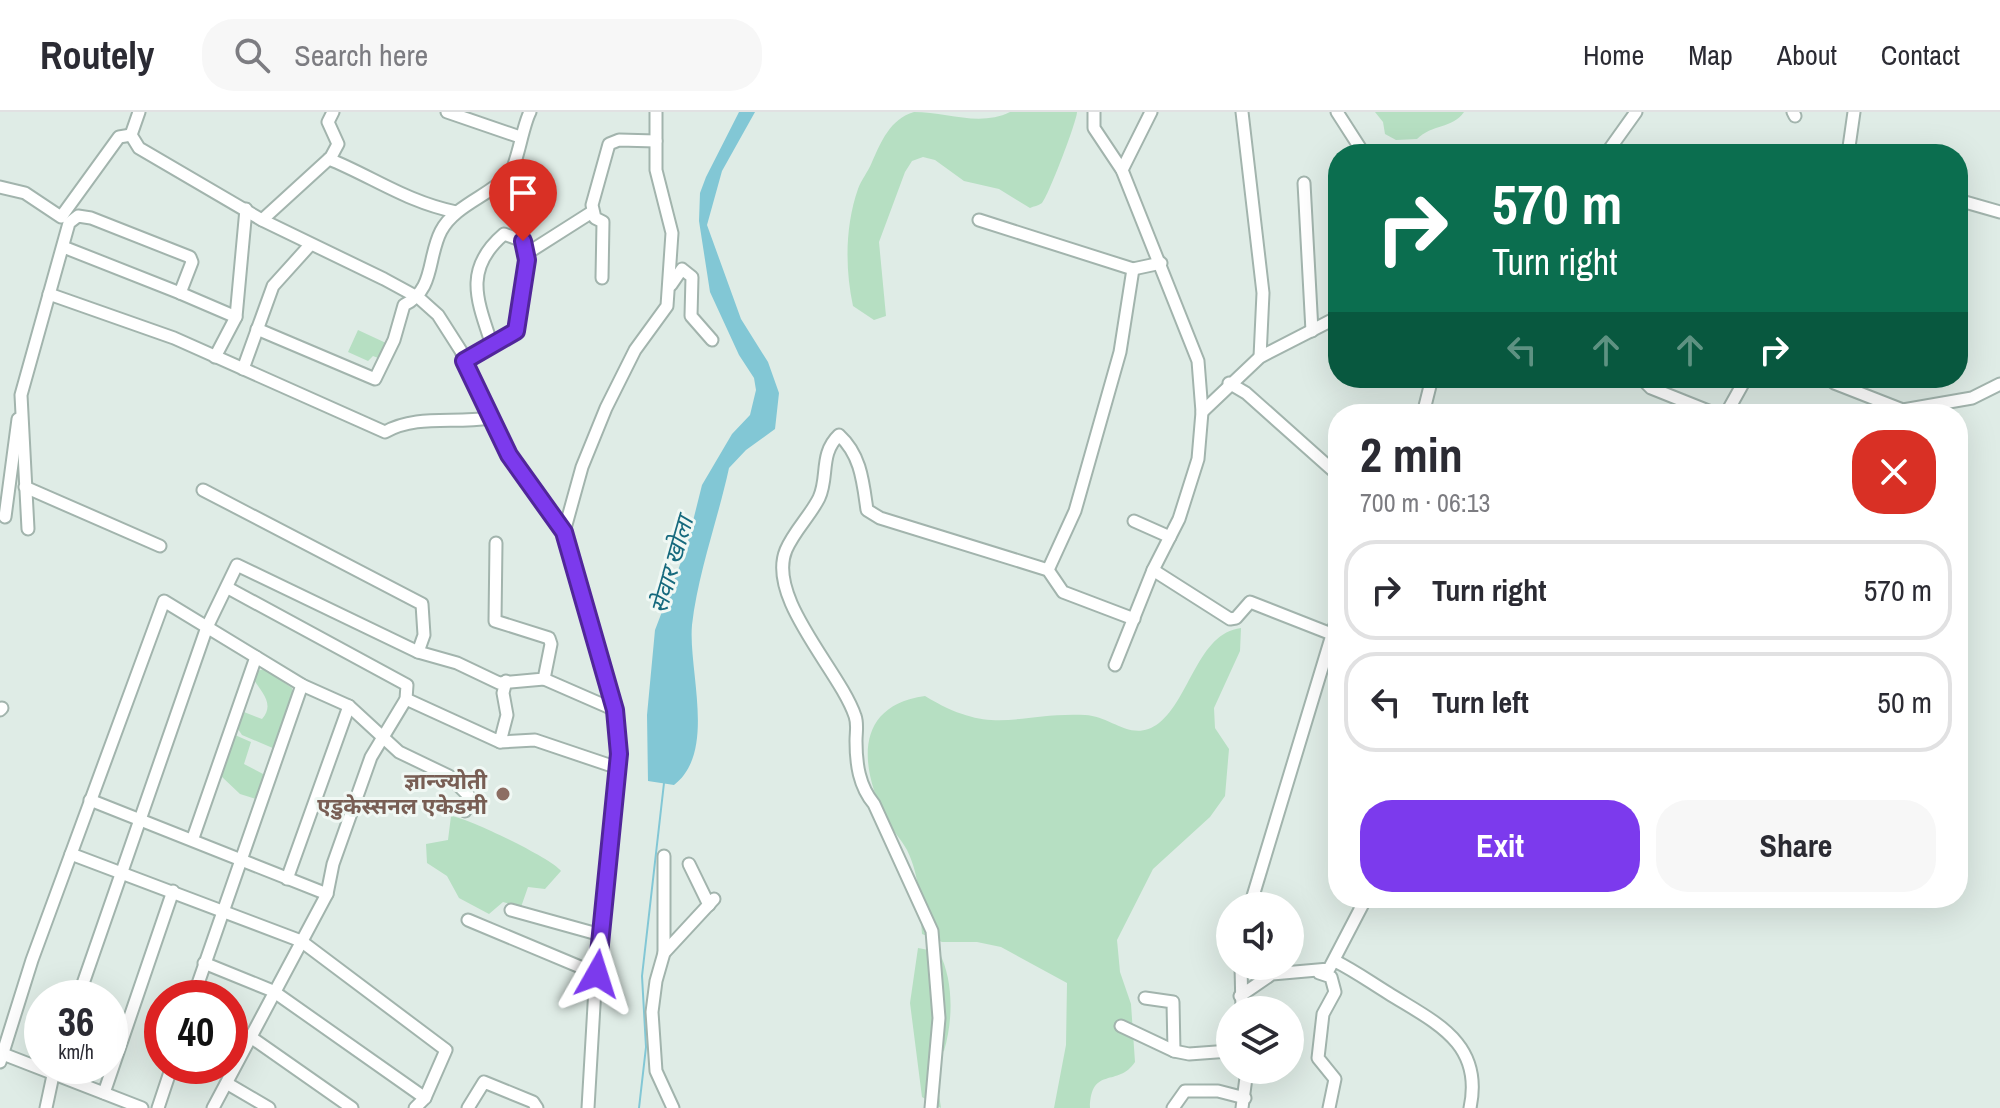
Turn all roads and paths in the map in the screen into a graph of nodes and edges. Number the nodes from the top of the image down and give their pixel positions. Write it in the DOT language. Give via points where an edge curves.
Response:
graph roads {
  1 [pos="139,112"];
  2 [pos="333,112"];
  3 [pos="447,112"];
  4 [pos="530,112"];
  5 [pos="656,112"];
  6 [pos="1094,112"];
  7 [pos="1151,112"];
  8 [pos="1242,112"];
  9 [pos="1337,112"];
  10 [pos="1636,112"];
  11 [pos="1854,112"];
  12 [pos="131,135"];
  13 [pos="520,137"];
  14 [pos="656,141"];
  15 [pos="1358,144"];
  16 [pos="1613,144"];
  17 [pos="1849,144"];
  18 [pos="329,159"];
  19 [pos="1122,170"];
  20 [pos="1304,183"];
  21 [pos="0,187"];
  22 [pos="1968,203"];
  23 [pos="246,209"];
  24 [pos="456,212"];
  25 [pos="592,212"];
  26 [pos="2000,212"];
  27 [pos="262,220"];
  28 [pos="979,220"];
  29 [pos="310,245"];
  30 [pos="66,248"];
  31 [pos="526,254"];
  32 [pos="1161,263"];
  33 [pos="1133,269"];
  34 [pos="602,278"];
  35 [pos="670,285"];
  36 [pos="180,293"];
  37 [pos="49,294"];
  38 [pos="419,298"];
  39 [pos="236,317"];
  40 [pos="1328,322"];
  41 [pos="257,329"];
  42 [pos="1312,331"];
  43 [pos="712,340"];
  44 [pos="492,345"];
  45 [pos="215,357"];
  46 [pos="1260,357"];
  47 [pos="464,361"];
  48 [pos="243,369"];
  49 [pos="1229,383"];
  50 [pos="2000,384"];
  51 [pos="1651,388"];
  52 [pos="1847,388"];
  53 [pos="21,395"];
  54 [pos="1691,404"];
  55 [pos="1888,404"];
  56 [pos="1942,404"];
  57 [pos="1202,412"];
  58 [pos="489,418"];
  59 [pos="1328,466"];
  60 [pos="25,487"];
  61 [pos="203,490"];
  62 [pos="5,517"];
  63 [pos="1134,521"];
  64 [pos="28,529"];
  65 [pos="564,532"];
  66 [pos="1170,537"];
  67 [pos="496,543"];
  68 [pos="160,546"];
  69 [pos="1048,570"];
  70 [pos="1153,570"];
  71 [pos="228,588"];
  72 [pos="1134,619"];
  73 [pos="207,627"];
  74 [pos="1328,633"];
  75 [pos="418,652"];
  76 [pos="1328,653"];
  77 [pos="256,657"];
  78 [pos="1115,665"];
  79 [pos="544,679"];
  80 [pos="506,681"];
  81 [pos="302,685"];
  82 [pos="406,699"];
  83 [pos="349,706"];
  84 [pos="615,710"];
  85 [pos="381,736"];
  86 [pos="500,742"];
  87 [pos="618,768"];
  88 [pos="90,800"];
  89 [pos="465,811"];
  90 [pos="140,818"];
  91 [pos="193,838"];
  92 [pos="71,854"];
  93 [pos="664,856"];
  94 [pos="242,858"];
  95 [pos="689,864"];
  96 [pos="121,872"];
  97 [pos="287,879"];
  98 [pos="173,891"];
  99 [pos="1254,892"];
  100 [pos="327,894"];
  101 [pos="1360,908"];
  102 [pos="223,910"];
  103 [pos="511,910"];
  104 [pos="468,920"];
  105 [pos="601,935"];
  106 [pos="301,941"];
  107 [pos="664,953"];
  108 [pos="1335,961"];
  109 [pos="204,963"];
  110 [pos="1319,973"];
  111 [pos="597,974"];
  112 [pos="84,980"];
  113 [pos="199,980"];
  114 [pos="1241,980"];
  115 [pos="273,991"];
  116 [pos="1240,996"];
  117 [pos="1145,998"];
  118 [pos="1121,1026"];
  119 [pos="252,1038"];
  120 [pos="248,1046"];
  121 [pos="1174,1051"];
  122 [pos="1216,1052"];
  123 [pos="2,1058"];
  124 [pos="24,1063"];
  125 [pos="50,1084"];
  126 [pos="84,1084"];
  127 [pos="166,1084"];
  128 [pos="228,1084"];
  129 [pos="104,1093"];
  130 [pos="425,1098"];
  131 [pos="1244,1103"];
  132 [pos="46,1108"];
  133 [pos="142,1108"];
  134 [pos="158,1108"];
  135 [pos="213,1108"];
  136 [pos="269,1108"];
  137 [pos="352,1108"];
  138 [pos="415,1108"];
  139 [pos="468,1108"];
  140 [pos="537,1108"];
  141 [pos="588,1108"];
  142 [pos="673,1108"];
  143 [pos="931,1108"];
  144 [pos="1173,1108"];
  145 [pos="1329,1108"];
  146 [pos="1470,1108"];
  1 -- 12 [label="street"];
  2 -- 18 [label="street" via="328,122 338,144"];
  3 -- 13 [label="street"];
  4 -- 13 [label="street"];
  5 -- 14 [label="street"];
  6 -- 19 [label="street" via="1094,128"];
  7 -- 19 [label="street"];
  8 -- 46 [label="street" via="1262,278"];
  9 -- 15 [label="street"];
  10 -- 16 [label="street"];
  11 -- 17 [label="street"];
  12 -- 21 [label="street" via="119,137 61,217 25,193"];
  12 -- 23 [label="street" via="139,148"];
  13 -- 24 [label="street" via="511,175"];
  14 -- 25 [label="street" via="609,144"];
  14 -- 35 [label="street" via="656,170 672,233"];
  18 -- 24 [label="street" via="384,188"];
  18 -- 27 [label="street"];
  19 -- 32 [label="street"];
  20 -- 42 [label="street"];
  22 -- 26 [label="street"];
  23 -- 27 [label="street"];
  23 -- 39 [label="street"];
  24 -- 38 [label="street" via="442,230"];
  25 -- 31 [label="street"];
  25 -- 34 [label="street" via="603,222"];
  27 -- 29 [label="street"];
  28 -- 33 [label="street"];
  29 -- 38 [label="street"];
  29 -- 41 [label="street" via="273,286"];
  30 -- 36 [label="street"];
  31 -- 44 [label="street" via="516,331"];
  31 -- 44 [label="street" via="523,241 504,234 488,248 478,271 476,300"];
  32 -- 33 [label="street"];
  32 -- 57 [label="street" via="1198,361"];
  33 -- 69 [label="street" via="1120,352 1075,511"];
  35 -- 43 [label="street" via="681,270 688,270 694,281 691,316"];
  35 -- 65 [label="street" via="667,306 635,350 606,408"];
  36 -- 37 [label="street" via="190,257 78,216 69,223"];
  36 -- 39 [label="street"];
  37 -- 45 [label="street"];
  37 -- 53 [label="street"];
  38 -- 41 [label="street" via="404,305 375,379"];
  38 -- 47 [label="street" via="438,315"];
  39 -- 45 [label="street"];
  40 -- 42 [label="street"];
  41 -- 48 [label="street"];
  42 -- 46 [label="street"];
  44 -- 47 [label="street"];
  45 -- 48 [label="street"];
  46 -- 49 [label="street"];
  47 -- 58 [label="street"];
  48 -- 58 [label="street" via="385,432 402,422"];
  49 -- 57 [label="street"];
  49 -- 59 [label="street"];
  50 -- 56 [label="street"];
  51 -- 54 [label="street"];
  52 -- 55 [label="street"];
  53 -- 60 [label="street"];
  53 -- 62 [label="street"];
  57 -- 66 [label="street" via="1198,459"];
  58 -- 65 [label="street"];
  60 -- 64 [label="street"];
  60 -- 68 [label="street"];
  61 -- 75 [label="street" via="422,604 424,635"];
  63 -- 66 [label="street"];
  65 -- 84 [label="street"];
  66 -- 70 [label="street"];
  67 -- 79 [label="street" via="495,621 549,638"];
  69 -- 72 [label="street" via="1063,592"];
  69 -- 143 [label="street" via="867,510 861,466 839,435 824,461 820,496 783,559 796,613 856,717 861,786 932,931 939,1018"];
  70 -- 72 [label="street"];
  70 -- 74 [label="street" via="1230,619 1250,602"];
  71 -- 73 [label="street"];
  71 -- 75 [label="street" via="237,565"];
  71 -- 82 [label="street" via="407,685"];
  72 -- 78 [label="street"];
  73 -- 77 [label="street"];
  73 -- 88 [label="street" via="164,601"];
  73 -- 90 [label="street"];
  75 -- 80 [label="street" via="499,683"];
  76 -- 99 [label="street"];
  77 -- 81 [label="street"];
  77 -- 91 [label="street"];
  79 -- 80 [label="street"];
  79 -- 84 [label="street"];
  80 -- 86 [label="street" via="507,715"];
  81 -- 83 [label="street"];
  81 -- 94 [label="street"];
  82 -- 85 [label="street"];
  82 -- 86 [label="street"];
  83 -- 85 [label="street"];
  83 -- 97 [label="street"];
  84 -- 87 [label="street"];
  85 -- 89 [label="street" via="399,752 462,786 471,798"];
  85 -- 100 [label="street" via="333,864"];
  86 -- 87 [label="street" via="535,740"];
  87 -- 105 [label="street"];
  88 -- 90 [label="street"];
  88 -- 92 [label="street"];
  90 -- 91 [label="street"];
  90 -- 96 [label="street"];
  91 -- 94 [label="street"];
  92 -- 96 [label="street"];
  92 -- 123 [label="street"];
  93 -- 107 [label="street"];
  94 -- 97 [label="street"];
  94 -- 102 [label="street"];
  95 -- 107 [label="street" via="712,902"];
  96 -- 98 [label="street"];
  96 -- 112 [label="street"];
  97 -- 100 [label="street"];
  98 -- 102 [label="street"];
  98 -- 129 [label="street"];
  100 -- 106 [label="street"];
  101 -- 108 [label="street"];
  102 -- 106 [label="street"];
  102 -- 109 [label="street"];
  103 -- 105 [label="street"];
  104 -- 111 [label="street"];
  105 -- 111 [label="street"];
  106 -- 115 [label="street"];
  106 -- 130 [label="street" via="446,1050"];
  107 -- 142 [label="street" via="653,1023 658,1079"];
  108 -- 110 [label="street"];
  108 -- 146 [label="street" via="1410,1002 1460,1045 1474,1090"];
  109 -- 113 [label="street"];
  109 -- 115 [label="street"];
  110 -- 116 [label="street" via="1272,974"];
  110 -- 145 [label="street" via="1331,977 1335,992 1323,1014 1318,1058 1335,1079"];
  111 -- 141 [label="street"];
  114 -- 116 [label="street"];
  115 -- 119 [label="street"];
  115 -- 130 [label="street"];
  117 -- 121 [label="street" via="1173,1002"];
  118 -- 121 [label="street"];
  119 -- 120 [label="street"];
  119 -- 137 [label="street"];
  121 -- 122 [label="street"];
  123 -- 124 [label="street"];
  125 -- 132 [label="street"];
  126 -- 129 [label="street"];
  127 -- 134 [label="street"];
  128 -- 135 [label="street"];
  128 -- 136 [label="street"];
  129 -- 133 [label="street"];
  130 -- 138 [label="street"];
  131 -- 144 [label="street" via="1218,1091 1185,1091"];
  139 -- 140 [label="street" via="484,1082"];
}
